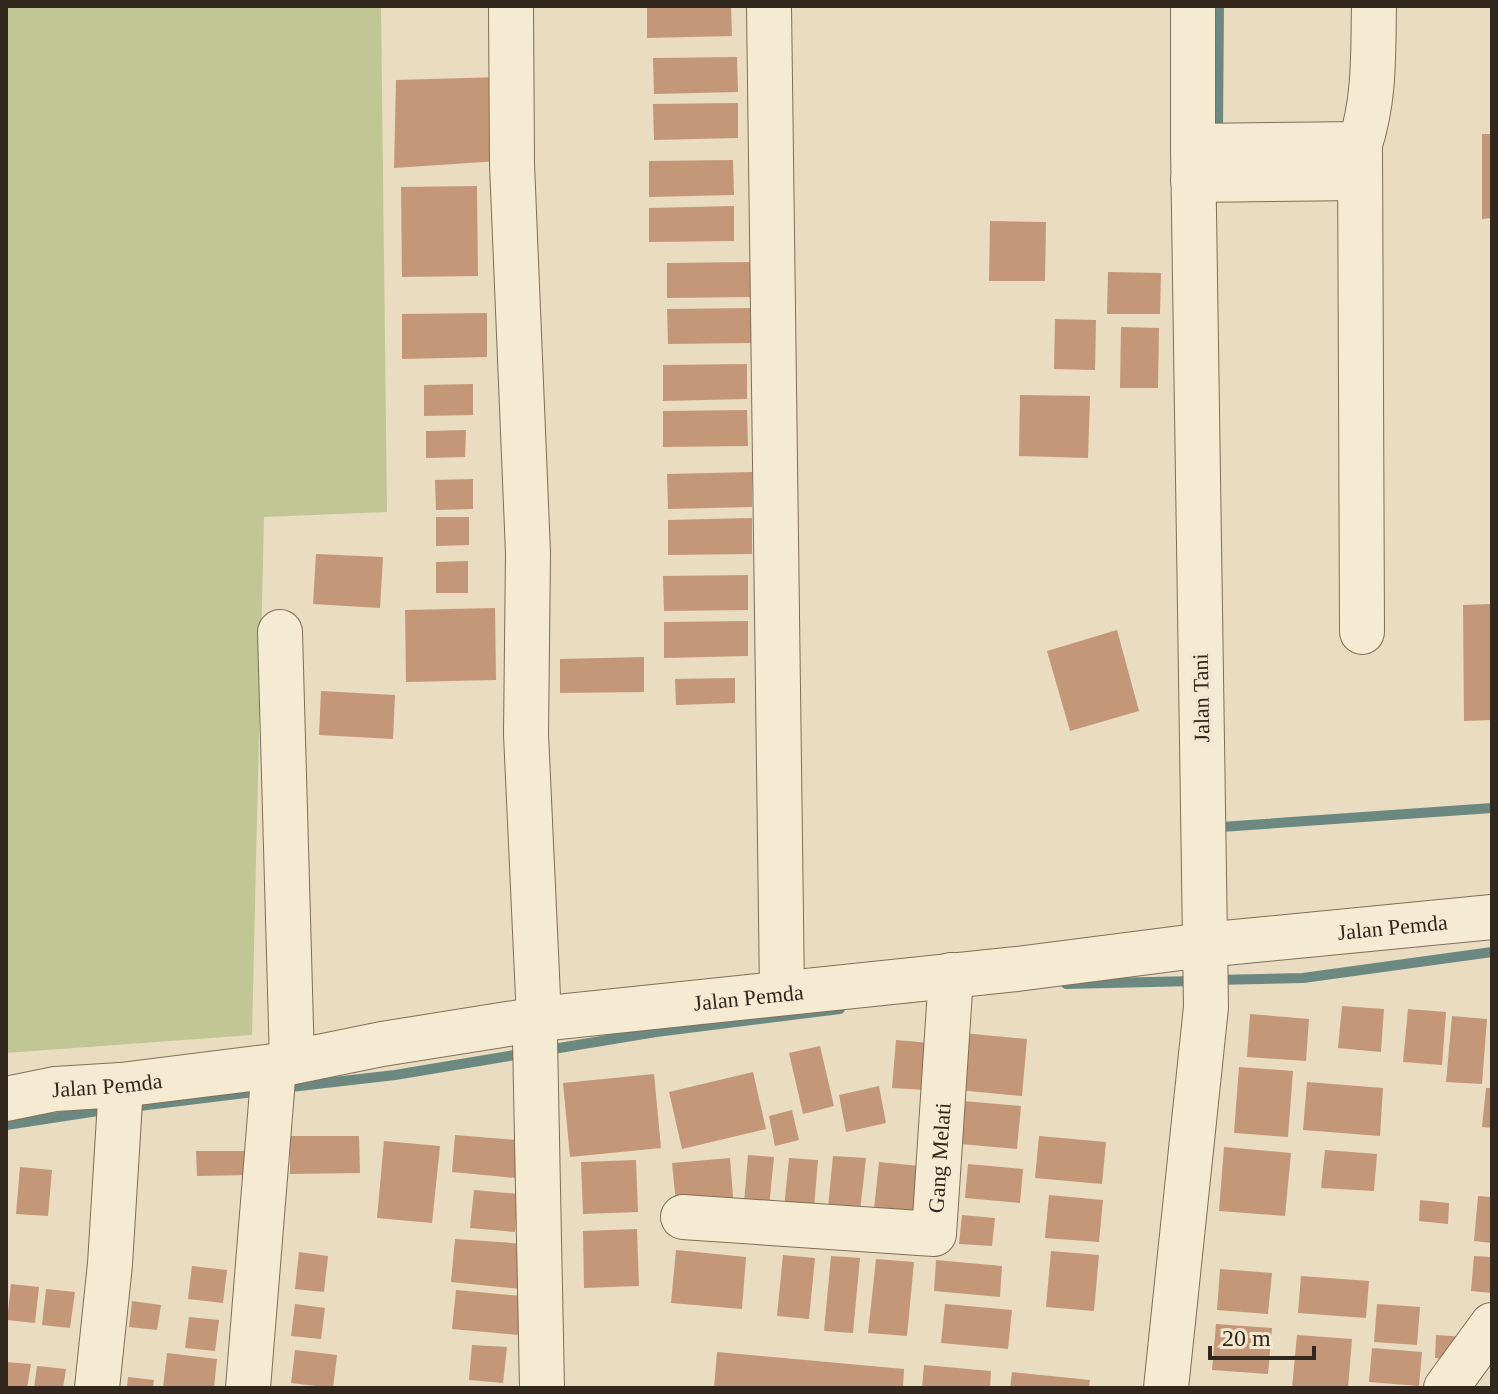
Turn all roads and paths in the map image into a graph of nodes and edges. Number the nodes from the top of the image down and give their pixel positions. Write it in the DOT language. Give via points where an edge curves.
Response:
graph roads {
  1 [pos="511,6"];
  2 [pos="769,6"];
  3 [pos="1193,6"];
  4 [pos="1374,6"];
  5 [pos="1360,161"];
  6 [pos="1193,163"];
  7 [pos="280,632"];
  8 [pos="1362,632"];
  9 [pos="1492,917"];
  10 [pos="1205,973"];
  11 [pos="951,975"];
  12 [pos="782,993"];
  13 [pos="535,1035"];
  14 [pos="278,1077"];
  15 [pos="6,1099"];
  16 [pos="120,1102"];
  17 [pos="683,1217"];
  18 [pos="1492,1325"];
  19 [pos="97,1388"];
  20 [pos="248,1388"];
  21 [pos="542,1388"];
  22 [pos="1166,1388"];
  23 [pos="1446,1388"];
  1 -- 13 [label="street" via="528,553 526,734"];
  2 -- 12 [label="street"];
  3 -- 6 [label="street, Jalan Tani"];
  4 -- 5 [label="street" via="1372,95"];
  5 -- 6 [label="street"];
  5 -- 8 [label="street"];
  6 -- 10 [label="street, Jalan Tani"];
  7 -- 14 [label="street"];
  9 -- 10 [label="street, Jalan Pemda"];
  10 -- 11 [label="street, Jalan Pemda"];
  10 -- 22 [label="street, Jalan Tani"];
  11 -- 12 [label="street, Jalan Pemda"];
  11 -- 17 [label="street, Gang Melati" via="934,1234"];
  12 -- 13 [label="street, Jalan Pemda"];
  13 -- 14 [label="street, Jalan Pemda" via="382,1044"];
  13 -- 21 [label="street"];
  14 -- 16 [label="street, Jalan Pemda"];
  14 -- 20 [label="street"];
  15 -- 16 [label="street, Jalan Pemda" via="55,1089"];
  16 -- 19 [label="street"];
  18 -- 23 [label="street"];
}
